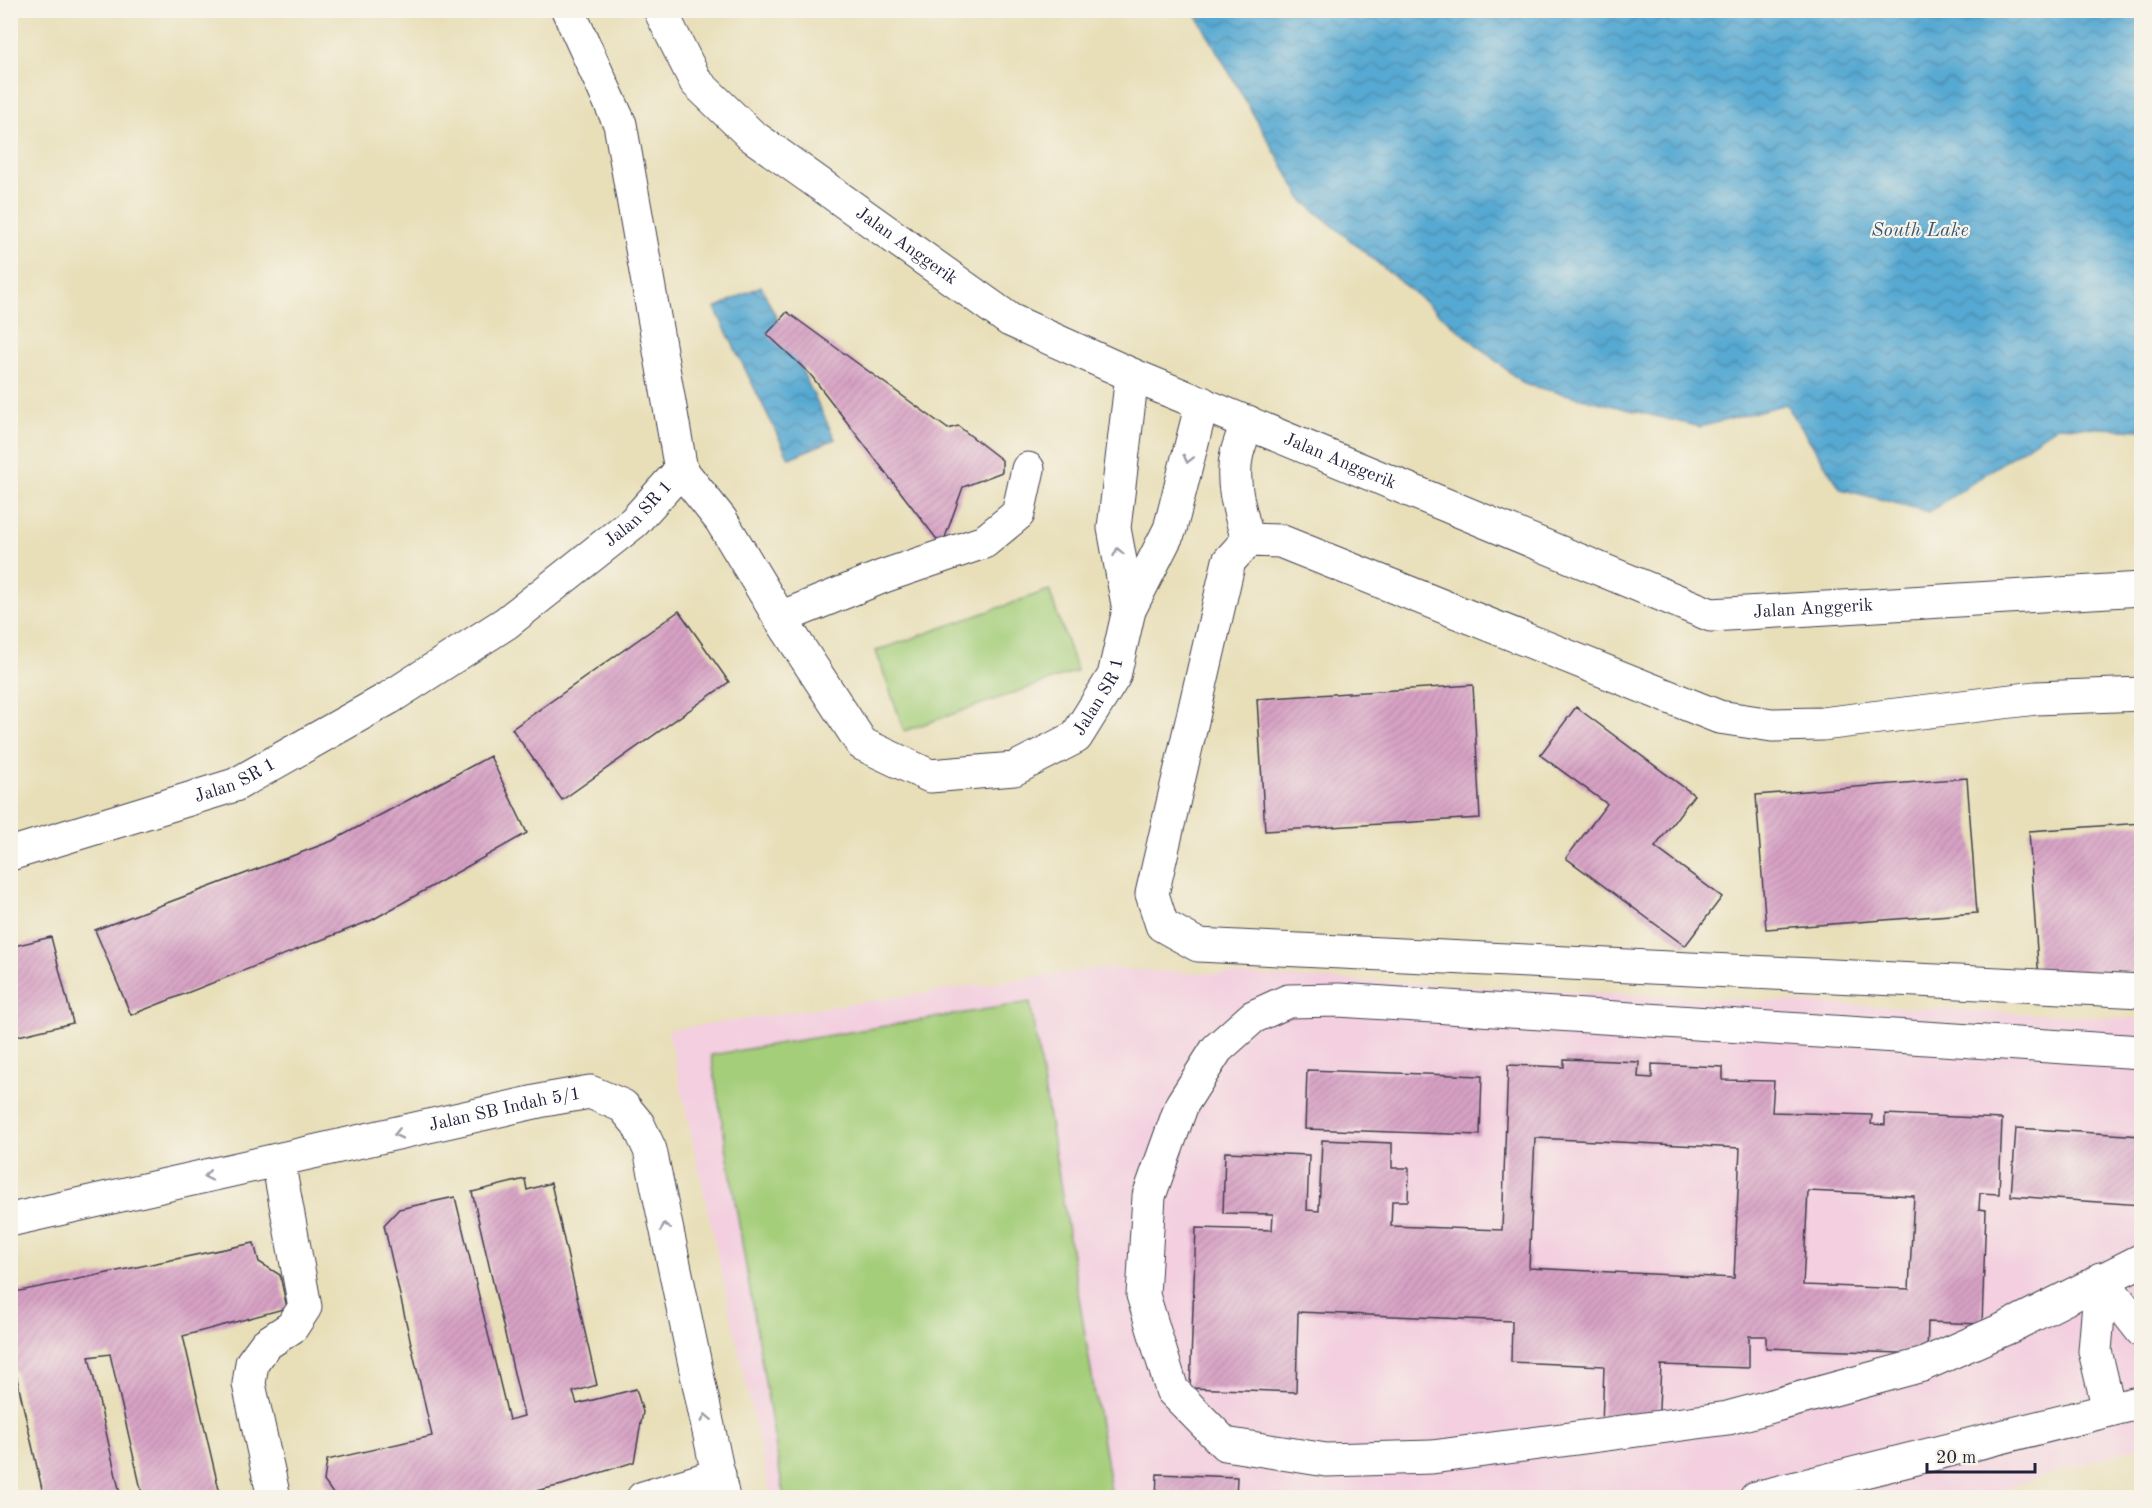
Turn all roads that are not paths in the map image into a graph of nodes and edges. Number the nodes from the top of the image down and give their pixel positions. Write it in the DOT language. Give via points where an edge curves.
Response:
graph roads {
  1 [pos="568,10"];
  2 [pos="660,10"];
  3 [pos="1132,375"];
  4 [pos="1202,403"];
  5 [pos="1248,422"];
  6 [pos="1028,469"];
  7 [pos="681,470"];
  8 [pos="1248,540"];
  9 [pos="2142,589"];
  10 [pos="1129,610"];
  11 [pos="780,618"];
  12 [pos="2142,694"];
  13 [pos="10,854"];
  14 [pos="2142,991"];
  15 [pos="2142,1052"];
  16 [pos="278,1161"];
  17 [pos="10,1220"];
  18 [pos="2142,1260"];
  19 [pos="2101,1279"];
  20 [pos="2142,1331"];
  21 [pos="2142,1402"];
  22 [pos="2109,1410"];
  23 [pos="721,1486"];
  24 [pos="274,1497"];
  25 [pos="643,1497"];
  26 [pos="1756,1497"];
  1 -- 7 [label="street" via="620,124"];
  2 -- 3 [label="street, Jalan Anggerik" via="696,82 750,135 1010,320"];
  3 -- 4 [label="street, Jalan Anggerik"];
  10 -- 3 [label="street, one-way" via="1114,528"];
  4 -- 5 [label="street, Jalan Anggerik"];
  4 -- 10 [label="street, one-way" via="1170,529"];
  5 -- 8 [label="street" via="1237,453 1234,479"];
  5 -- 9 [label="street, Jalan Anggerik" via="1711,615"];
  6 -- 11 [label="street" via="1018,514 984,542 884,576"];
  7 -- 11 [label="street, Jalan SR 1" via="721,520"];
  7 -- 13 [label="street, Jalan SR 1" via="634,522 506,623 389,698 235,785"];
  8 -- 12 [label="street" via="1281,541 1719,717 1772,725 1822,724 2036,698"];
  8 -- 14 [label="street" via="1228,561 1152,894 1162,925 1198,945"];
  10 -- 11 [label="street, Jalan SR 1" via="1114,676 1076,737 1014,769 930,776 862,744"];
  15 -- 19 [label="street" via="1339,1000 1288,1001 1253,1017 1217,1049 1182,1104 1149,1196 1143,1295 1172,1390 1225,1444 1338,1460 1432,1458 1728,1418 1922,1365 2009,1327"];
  16 -- 17 [label="street, Jalan SB Indah 5/1, one-way"];
  23 -- 16 [label="street, Jalan SB Indah 5/1, one-way" via="650,1150 638,1124 623,1106 590,1092"];
  16 -- 24 [label="street" via="305,1307 292,1327 266,1344 252,1363 249,1384"];
  18 -- 19 [label="street"];
  19 -- 20 [label="street"];
  19 -- 22 [label="street" via="2095,1351"];
  21 -- 22 [label="street"];
  22 -- 26 [label="street"];
  23 -- 25 [label="street"];
}
